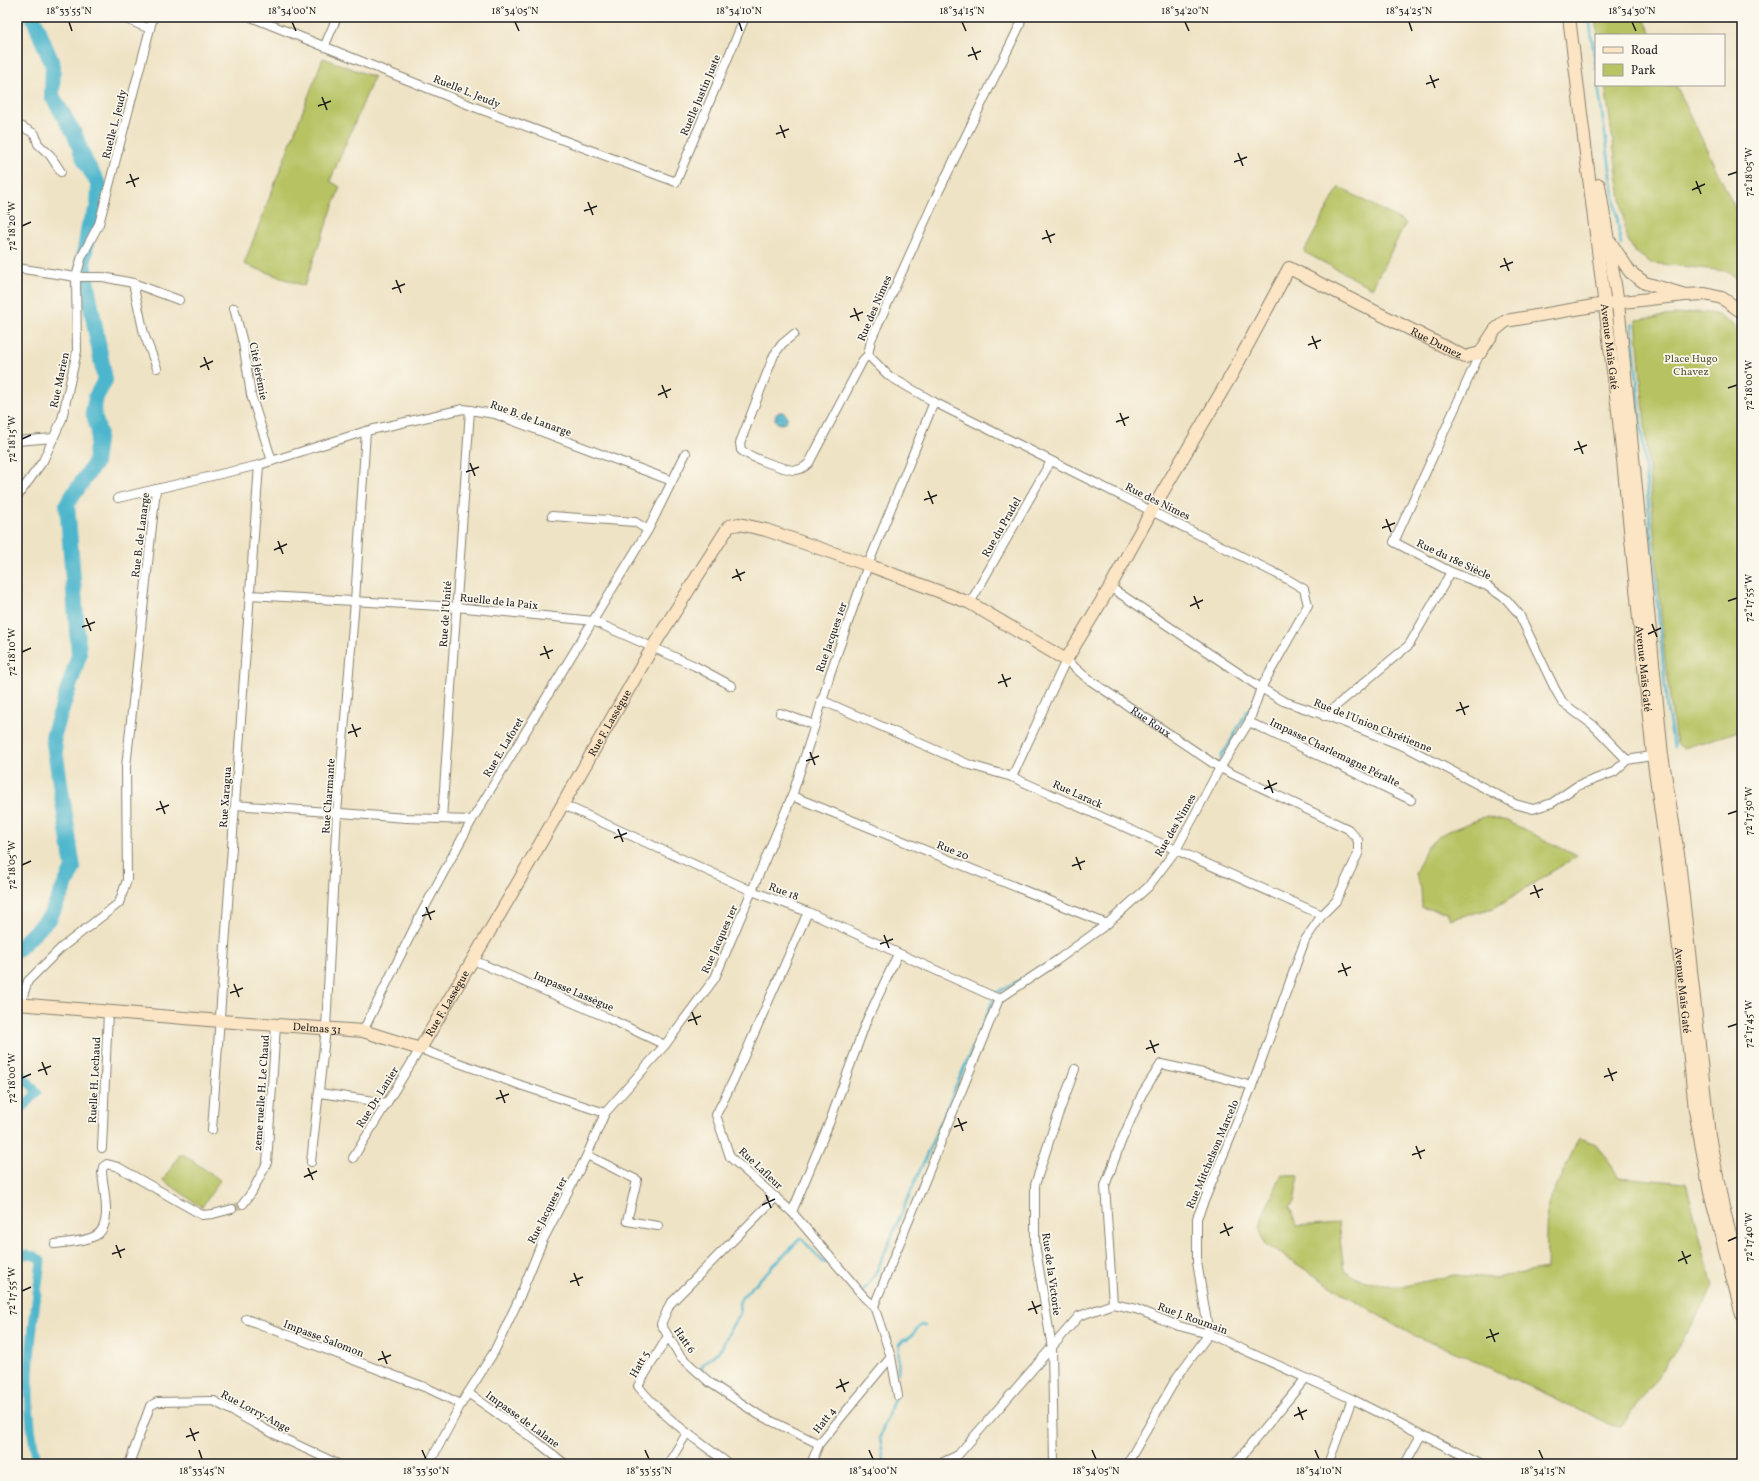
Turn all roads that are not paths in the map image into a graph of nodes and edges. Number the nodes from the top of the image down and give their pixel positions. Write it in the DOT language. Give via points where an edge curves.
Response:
graph roads {
  1 [pos="121,17"];
  2 [pos="153,17"];
  3 [pos="251,17"];
  4 [pos="337,17"];
  5 [pos="745,17"];
  6 [pos="1021,17"];
  7 [pos="1569,17"];
  8 [pos="1577,17"];
  9 [pos="150,29"];
  10 [pos="325,45"];
  11 [pos="17,124"];
  12 [pos="61,172"];
  13 [pos="676,182"];
  14 [pos="1606,234"];
  15 [pos="82,256"];
  16 [pos="17,268"];
  17 [pos="76,276"];
  18 [pos="133,283"];
  19 [pos="1685,295"];
  20 [pos="179,300"];
  21 [pos="1618,303"];
  22 [pos="1605,304"];
  23 [pos="234,308"];
  24 [pos="1742,312"];
  25 [pos="794,334"];
  26 [pos="1480,353"];
  27 [pos="868,354"];
  28 [pos="157,368"];
  29 [pos="934,402"];
  30 [pos="470,410"];
  31 [pos="366,432"];
  32 [pos="53,438"];
  33 [pos="17,441"];
  34 [pos="686,453"];
  35 [pos="272,461"];
  36 [pos="1052,461"];
  37 [pos="259,465"];
  38 [pos="672,481"];
  39 [pos="156,489"];
  40 [pos="17,497"];
  41 [pos="118,498"];
  42 [pos="1152,510"];
  43 [pos="552,516"];
  44 [pos="648,530"];
  45 [pos="868,565"];
  46 [pos="1451,572"];
  47 [pos="1110,587"];
  48 [pos="250,595"];
  49 [pos="355,601"];
  50 [pos="970,603"];
  51 [pos="456,608"];
  52 [pos="593,621"];
  53 [pos="652,648"];
  54 [pos="1066,660"];
  55 [pos="732,686"];
  56 [pos="1262,688"];
  57 [pos="821,700"];
  58 [pos="780,713"];
  59 [pos="1324,716"];
  60 [pos="1249,722"];
  61 [pos="815,725"];
  62 [pos="1658,755"];
  63 [pos="1627,760"];
  64 [pos="1220,768"];
  65 [pos="1012,776"];
  66 [pos="792,796"];
  67 [pos="1411,800"];
  68 [pos="562,804"];
  69 [pos="235,805"];
  70 [pos="337,813"];
  71 [pos="442,819"];
  72 [pos="472,820"];
  73 [pos="1176,850"];
  74 [pos="752,891"];
  75 [pos="808,912"];
  76 [pos="1322,915"];
  77 [pos="1107,924"];
  78 [pos="898,954"];
  79 [pos="473,960"];
  80 [pos="999,998"];
  81 [pos="18,1004"];
  82 [pos="108,1012"];
  83 [pos="220,1021"];
  84 [pos="276,1025"];
  85 [pos="326,1028"];
  86 [pos="362,1030"];
  87 [pos="665,1045"];
  88 [pos="420,1049"];
  89 [pos="1075,1069"];
  90 [pos="1252,1086"];
  91 [pos="320,1093"];
  92 [pos="386,1103"];
  93 [pos="605,1113"];
  94 [pos="212,1130"];
  95 [pos="102,1148"];
  96 [pos="587,1155"];
  97 [pos="353,1158"];
  98 [pos="312,1162"];
  99 [pos="776,1198"];
  100 [pos="244,1204"];
  101 [pos="232,1209"];
  102 [pos="792,1212"];
  103 [pos="658,1226"];
  104 [pos="56,1244"];
  105 [pos="1742,1278"];
  106 [pos="1113,1304"];
  107 [pos="874,1306"];
  108 [pos="1742,1315"];
  109 [pos="246,1319"];
  110 [pos="1209,1334"];
  111 [pos="668,1336"];
  112 [pos="1052,1348"];
  113 [pos="891,1357"];
  114 [pos="1306,1378"];
  115 [pos="468,1393"];
  116 [pos="898,1396"];
  117 [pos="1352,1399"];
  118 [pos="460,1404"];
  119 [pos="687,1432"];
  120 [pos="1421,1435"];
  121 [pos="819,1444"];
  122 [pos="129,1464"];
  123 [pos="338,1464"];
  124 [pos="430,1464"];
  125 [pos="565,1464"];
  126 [pos="668,1464"];
  127 [pos="729,1464"];
  128 [pos="811,1464"];
  129 [pos="939,1464"];
  130 [pos="1054,1464"];
  131 [pos="1127,1464"];
  132 [pos="1235,1464"];
  133 [pos="1328,1464"];
  134 [pos="1405,1464"];
  135 [pos="1480,1464"];
  1 -- 9 [label="street"];
  2 -- 9 [label="street, Ruelle L. Jeudy"];
  3 -- 10 [label="street, Ruelle L. Jeudy"];
  4 -- 10 [label="street"];
  5 -- 13 [label="street, Ruelle Justin Juste"];
  6 -- 27 [label="street, Rue des Nimes" via="1020,26 941,187 877,326"];
  7 -- 22 [label="main road, Avenue Maïs Gaté"];
  8 -- 14 [label="main road, Avenue Maïs Gaté"];
  9 -- 15 [label="street, Ruelle L. Jeudy" via="99,224"];
  10 -- 13 [label="street, Ruelle L. Jeudy" via="477,108"];
  11 -- 12 [label="street" via="35,134 38,144 50,155"];
  14 -- 19 [label="main road" via="1630,272 1645,283"];
  14 -- 21 [label="main road, Avenue Maïs Gaté"];
  15 -- 17 [label="street, Rue Marien"];
  16 -- 17 [label="street"];
  17 -- 18 [label="street" via="103,277"];
  17 -- 32 [label="street, Rue Marien" via="77,351 62,418"];
  18 -- 20 [label="street"];
  18 -- 28 [label="street" via="144,334"];
  19 -- 21 [label="main road, Rue Dumez"];
  19 -- 24 [label="main road, Rue Dumez" via="1705,294 1722,298"];
  21 -- 22 [label="main road, Rue Dumez"];
  21 -- 62 [label="main road, Avenue Maïs Gaté"];
  22 -- 26 [label="main road, Rue Dumez" via="1506,320 1495,330"];
  22 -- 62 [label="main road, Avenue Maïs Gaté"];
  23 -- 35 [label="street, Cité Jérémie" via="243,343 251,395"];
  25 -- 27 [label="street" via="774,354 740,443 741,450 747,456 794,470 802,469 809,463"];
  26 -- 42 [label="main road, Rue Dumez" via="1465,357 1289,268 1232,374"];
  26 -- 46 [label="street, Rue du 18e Siècle" via="1394,542"];
  27 -- 29 [label="street, Rue des Nimes" via="889,376"];
  29 -- 36 [label="street, Rue des Nimes"];
  29 -- 45 [label="street, Rue Jacques 1er"];
  30 -- 31 [label="street, Rue B. de Lanarge" via="463,409"];
  30 -- 38 [label="street, Rue B. de Lanarge" via="494,414"];
  30 -- 51 [label="street, Rue de l'Unité"];
  31 -- 35 [label="street, Rue B. de Lanarge"];
  31 -- 49 [label="street, Rue Charmante"];
  32 -- 33 [label="street"];
  32 -- 40 [label="street, Rue Marien" via="43,461"];
  34 -- 38 [label="street, Rue E. Laforet"];
  35 -- 37 [label="street, Rue B. de Lanarge"];
  36 -- 42 [label="street, Rue des Nimes"];
  36 -- 50 [label="street, Rue du Pradel"];
  37 -- 39 [label="street, Rue B. de Lanarge"];
  37 -- 48 [label="street, Rue Xaragua"];
  38 -- 44 [label="street, Rue E. Laforet"];
  39 -- 41 [label="street"];
  39 -- 81 [label="street, Rue B. de Lanarge" via="126,767 127,880 119,903 61,948 28,981"];
  42 -- 47 [label="main road"];
  42 -- 56 [label="street, Rue des Nimes" via="1304,589 1308,605"];
  43 -- 44 [label="street" via="635,522"];
  44 -- 52 [label="street, Rue E. Laforet"];
  45 -- 50 [label="main road, Rue Roux"];
  45 -- 53 [label="main road, Rue F. Lassègue" via="766,530 734,524 729,526"];
  45 -- 57 [label="street, Rue Jacques 1er"];
  46 -- 59 [label="street" via="1409,645"];
  46 -- 63 [label="street, Rue du 18e Siècle" via="1487,586 1506,599 1520,614 1563,702 1593,725"];
  47 -- 54 [label="main road"];
  47 -- 56 [label="street, Rue de l'Union Chrétienne"];
  48 -- 49 [label="street, Ruelle de la Paix"];
  48 -- 69 [label="street, Rue Xaragua"];
  49 -- 51 [label="street, Ruelle de la Paix"];
  49 -- 70 [label="street, Rue Charmante"];
  50 -- 54 [label="main road, Rue Roux"];
  51 -- 52 [label="street, Ruelle de la Paix"];
  51 -- 71 [label="street, Rue de l'Unité"];
  52 -- 53 [label="street, Ruelle de la Paix"];
  52 -- 72 [label="street, Rue E. Laforet"];
  53 -- 55 [label="street, Ruelle de la Paix" via="695,666"];
  53 -- 68 [label="main road, Rue F. Lassègue"];
  54 -- 64 [label="street, Rue Roux" via="1088,679"];
  54 -- 65 [label="street"];
  56 -- 59 [label="street, Rue de l'Union Chrétienne" via="1283,701"];
  56 -- 60 [label="street, Rue des Nimes"];
  57 -- 61 [label="street, Rue Jacques 1er"];
  57 -- 65 [label="street, Rue Larack" via="970,765"];
  58 -- 61 [label="street"];
  59 -- 63 [label="street, Rue de l'Union Chrétienne" via="1408,748 1515,804 1533,809 1552,803 1577,786 1614,772"];
  60 -- 64 [label="street, Rue des Nimes"];
  60 -- 67 [label="street, Impasse Charlemagne Péralte"];
  61 -- 66 [label="street, Rue Jacques 1er"];
  62 -- 63 [label="street"];
  62 -- 105 [label="main road, Avenue Maïs Gaté" via="1679,860 1709,1136 1723,1207"];
  62 -- 108 [label="main road, Avenue Maïs Gaté" via="1695,1110 1711,1197"];
  64 -- 73 [label="street, Rue des Nimes"];
  64 -- 76 [label="street, Rue Roux" via="1348,828 1358,840 1358,854 1340,894"];
  65 -- 73 [label="street, Rue Larack"];
  66 -- 74 [label="street, Rue Jacques 1er"];
  66 -- 77 [label="street, Rue 20"];
  68 -- 74 [label="street, Rue 18"];
  68 -- 79 [label="main road, Rue F. Lassègue"];
  69 -- 70 [label="street"];
  69 -- 83 [label="street, Rue Xaragua"];
  70 -- 71 [label="street"];
  70 -- 85 [label="street, Rue Charmante"];
  71 -- 72 [label="street"];
  72 -- 86 [label="street, Rue E. Laforet"];
  73 -- 76 [label="street, Rue Larack"];
  73 -- 77 [label="street, Rue des Nimes" via="1148,887"];
  74 -- 75 [label="street, Rue 18"];
  74 -- 87 [label="street, Rue Jacques 1er" via="715,978"];
  75 -- 78 [label="street, Rue 18"];
  75 -- 99 [label="street, Rue Lafleur" via="716,1115 730,1157"];
  76 -- 90 [label="street, Rue Mitchelson Marcelo" via="1305,940"];
  77 -- 80 [label="street, Rue des Nimes"];
  78 -- 80 [label="street, Rue 18"];
  78 -- 102 [label="street" via="866,1022 830,1122"];
  79 -- 87 [label="street, Impasse Lassègue"];
  79 -- 88 [label="main road, Rue F. Lassègue"];
  80 -- 107 [label="street"];
  81 -- 82 [label="main road, Delmas 31"];
  82 -- 83 [label="main road, Delmas 31"];
  82 -- 95 [label="street, Ruelle H. Lechaud"];
  83 -- 84 [label="main road, Delmas 31"];
  83 -- 94 [label="street, Rue Xaragua"];
  84 -- 85 [label="main road, Delmas 31"];
  84 -- 100 [label="street, 2eme ruelle H. Le Chaud" via="267,1163"];
  85 -- 86 [label="main road, Delmas 31"];
  85 -- 91 [label="street, Rue Charmante"];
  86 -- 88 [label="main road, Delmas 31"];
  87 -- 93 [label="street, Rue Jacques 1er"];
  88 -- 92 [label="street, Rue Dr. Lanier"];
  88 -- 93 [label="street, Delmas 31"];
  89 -- 112 [label="street, Rue de la Victorie" via="1035,1185 1035,1244"];
  90 -- 106 [label="street" via="1161,1064 1142,1094 1120,1142 1105,1186"];
  90 -- 110 [label="street, Rue Mitchelson Marcelo" via="1197,1218 1197,1262"];
  91 -- 92 [label="street"];
  91 -- 98 [label="street, Rue Charmante"];
  92 -- 97 [label="street, Rue Dr. Lanier"];
  93 -- 96 [label="street, Rue Jacques 1er"];
  96 -- 103 [label="street" via="638,1180 628,1221"];
  96 -- 115 [label="street, Rue Jacques 1er" via="542,1242 494,1352"];
  99 -- 102 [label="street, Rue Lafleur"];
  99 -- 111 [label="street, Hatt 6" via="670,1304 661,1324"];
  101 -- 104 [label="street" via="202,1215 118,1166 107,1164 102,1172 107,1219 102,1229 96,1235 85,1239"];
  102 -- 107 [label="street, Rue Lafleur"];
  106 -- 110 [label="street, Rue J. Roumain" via="1136,1308 1179,1326"];
  106 -- 112 [label="street, Rue J. Roumain" via="1079,1316"];
  107 -- 113 [label="street, Rue Lafleur"];
  109 -- 118 [label="street, Impasse Salomon" via="427,1388"];
  110 -- 114 [label="street, Rue J. Roumain"];
  110 -- 131 [label="street" via="1177,1376"];
  111 -- 119 [label="street, Hatt 5" via="638,1386"];
  111 -- 121 [label="street, Hatt 6" via="680,1356 709,1382 759,1415"];
  112 -- 129 [label="street, Rue J. Roumain" via="958,1455"];
  112 -- 130 [label="street, Rue de la Victorie"];
  113 -- 116 [label="street, Rue Lafleur"];
  113 -- 121 [label="street, Hatt 4"];
  114 -- 117 [label="street, Rue J. Roumain"];
  114 -- 132 [label="street"];
  115 -- 118 [label="street, Rue Jacques 1er"];
  115 -- 125 [label="street, Impasse de Lalane"];
  117 -- 120 [label="street, Rue J. Roumain"];
  117 -- 133 [label="street"];
  118 -- 124 [label="street, Rue Jacques 1er"];
  119 -- 126 [label="street"];
  119 -- 127 [label="street"];
  120 -- 134 [label="street"];
  120 -- 135 [label="street, Rue J. Roumain"];
  121 -- 128 [label="street, Hatt 4"];
  122 -- 123 [label="street, Rue Lorry-Ange" via="150,1406 157,1402 214,1401 274,1434"];
}
